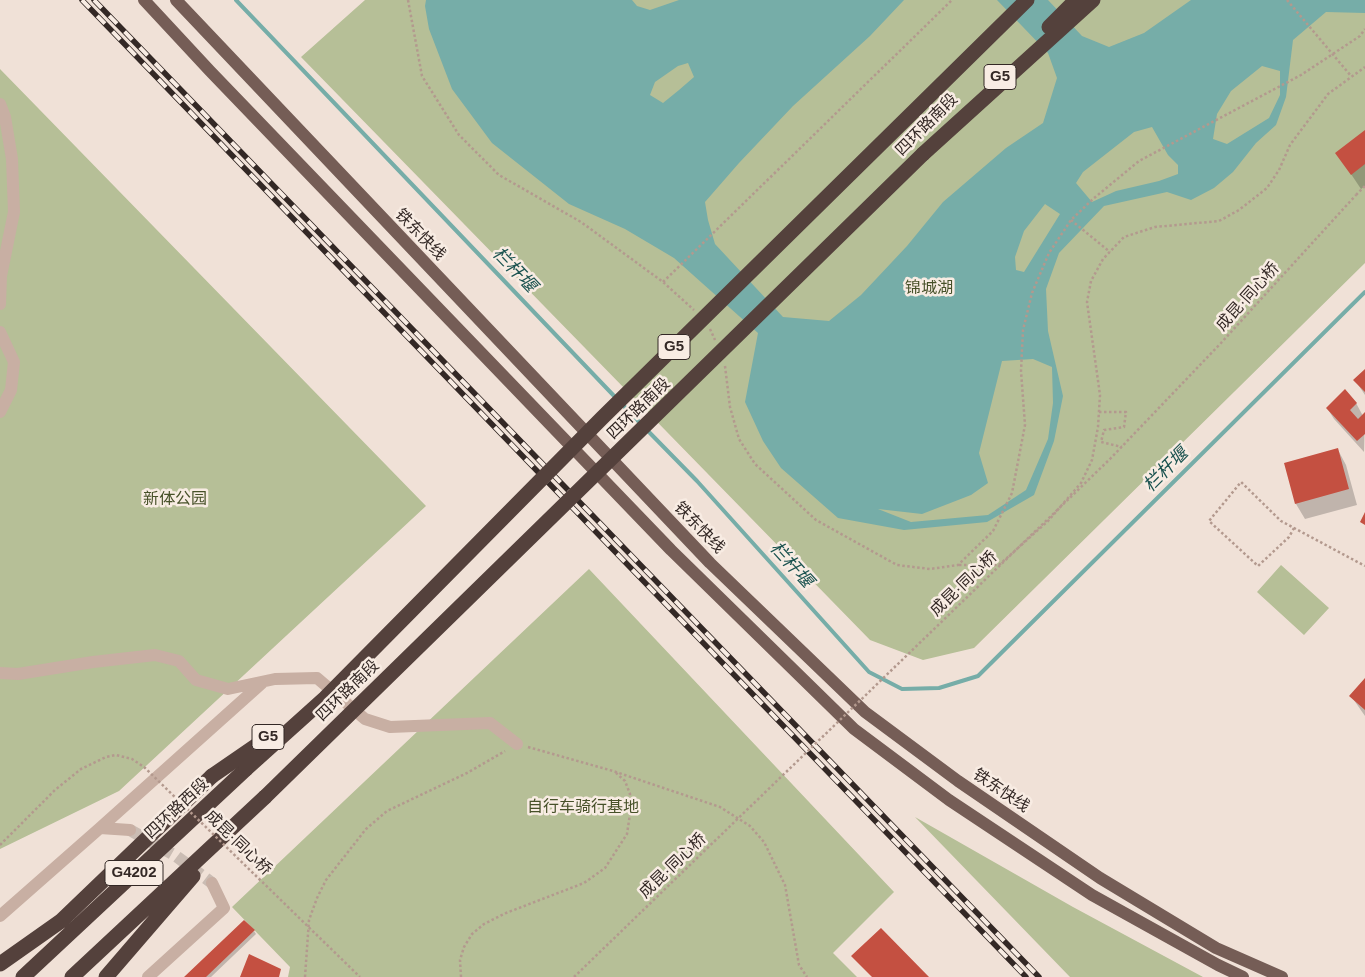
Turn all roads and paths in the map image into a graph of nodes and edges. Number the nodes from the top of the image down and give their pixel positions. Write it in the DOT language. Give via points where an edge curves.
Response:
graph roads {
  1 [pos="144,0"];
  2 [pos="176,0"];
  3 [pos="408,0"];
  4 [pos="952,0"];
  5 [pos="1027,0"];
  6 [pos="1076,0"];
  7 [pos="1093,0"];
  8 [pos="1286,0"];
  9 [pos="1365,29"];
  10 [pos="1334,53"];
  11 [pos="1365,67"];
  12 [pos="1351,76"];
  13 [pos="0,104"];
  14 [pos="923,154"];
  15 [pos="1365,186"];
  16 [pos="1071,220"];
  17 [pos="1110,252"];
  18 [pos="663,282"];
  19 [pos="0,304"];
  20 [pos="698,314"];
  21 [pos="709,328"];
  22 [pos="0,332"];
  23 [pos="716,342"];
  24 [pos="724,357"];
  25 [pos="0,412"];
  26 [pos="1099,412"];
  27 [pos="1122,447"];
  28 [pos="1294,528"];
  29 [pos="958,565"];
  30 [pos="1365,566"];
  31 [pos="0,673"];
  32 [pos="263,682"];
  33 [pos="325,698"];
  34 [pos="517,744"];
  35 [pos="246,769"];
  36 [pos="614,771"];
  37 [pos="241,820"];
  38 [pos="100,828"];
  39 [pos="130,830"];
  40 [pos="0,845"];
  41 [pos="212,883"];
  42 [pos="0,916"];
  43 [pos="61,922"];
  44 [pos="0,964"];
  45 [pos="0,975"];
  46 [pos="23,977"];
  47 [pos="72,977"];
  48 [pos="106,977"];
  49 [pos="148,977"];
  50 [pos="305,977"];
  51 [pos="360,977"];
  52 [pos="461,977"];
  53 [pos="574,977"];
  54 [pos="807,977"];
  55 [pos="1243,977"];
  56 [pos="1282,977"];
  1 -- 55 [label="main road" via="671,550 854,729 950,800 1092,895"];
  2 -- 56 [label="main road, 铁东快线" via="710,563 865,712 958,782 1100,878 1216,948"];
  3 -- 18 [label="path" via="422,76 459,135 499,175 581,222"];
  4 -- 18 [label="path"];
  5 -- 33 [label="highway, 四环路南段 / G5, bridge" via="609,411"];
  6 -- 14 [label="highway, 四环路南段 / G5"];
  7 -- 14 [label="highway"];
  8 -- 10 [label="path"];
  9 -- 10 [label="path"];
  10 -- 12 [label="path"];
  10 -- 16 [label="path" via="1301,75 1139,161"];
  11 -- 12 [label="path"];
  12 -- 17 [label="path" via="1328,94 1310,116 1267,188 1239,210 1219,221 1155,227 1124,238"];
  13 -- 19 [label="street" via="12,159 14,212 1,276"];
  14 -- 37 [label="highway, 四环路南段 / G5, bridge"];
  15 -- 27 [label="path, 成昆·同心桥, bridge"];
  16 -- 17 [label="path"];
  16 -- 29 [label="path" via="1049,253 1032,293 1023,330 1021,371 1025,425 1012,494 993,530"];
  17 -- 26 [label="path" via="1091,281 1087,302 1100,395"];
  18 -- 20 [label="path"];
  21 -- 23 [label="path"];
  22 -- 25 [label="street" via="14,362 10,390"];
  24 -- 29 [label="path" via="730,407 739,439 755,464 816,520 897,565 930,569"];
  26 -- 27 [label="path" via="1126,412 1124,427 1104,430 1101,442"];
  26 -- 29 [label="path" via="1092,460 1081,483 1048,521 999,565"];
  27 -- 53 [label="path, 成昆·同心桥, bridge"];
  28 -- 28 [label="path" via="1281,521 1241,482 1209,521 1258,566 1289,537"];
  28 -- 30 [label="path"];
  31 -- 32 [label="street" via="18,674 155,655 179,661 196,680 228,689"];
  32 -- 34 [label="street" via="317,678 365,719 390,727 490,723"];
  32 -- 38 [label="street"];
  33 -- 35 [label="highway, 四环路南段 / G4202, bridge"];
  33 -- 43 [label="highway, G5, bridge" via="212,776"];
  34 -- 36 [label="path"];
  34 -- 50 [label="path" via="467,773 387,811 366,829 326,880 317,898 306,934"];
  35 -- 46 [label="highway, 四环路西段 / G4202"];
  36 -- 52 [label="path" via="625,781 630,794 630,814 627,834 605,868 584,883 484,924 464,947 460,960"];
  36 -- 54 [label="path" via="720,807 750,826 764,842 785,885 799,965"];
  37 -- 47 [label="highway, G4202"];
  37 -- 48 [label="highway, G5"];
  38 -- 39 [label="street"];
  38 -- 42 [label="street"];
  40 -- 51 [label="path, 成昆·同心桥, bridge" via="81,769 116,755 132,759 144,767"];
  41 -- 49 [label="street" via="224,908"];
  43 -- 44 [label="highway, G5"];
  43 -- 45 [label="highway"];
}
